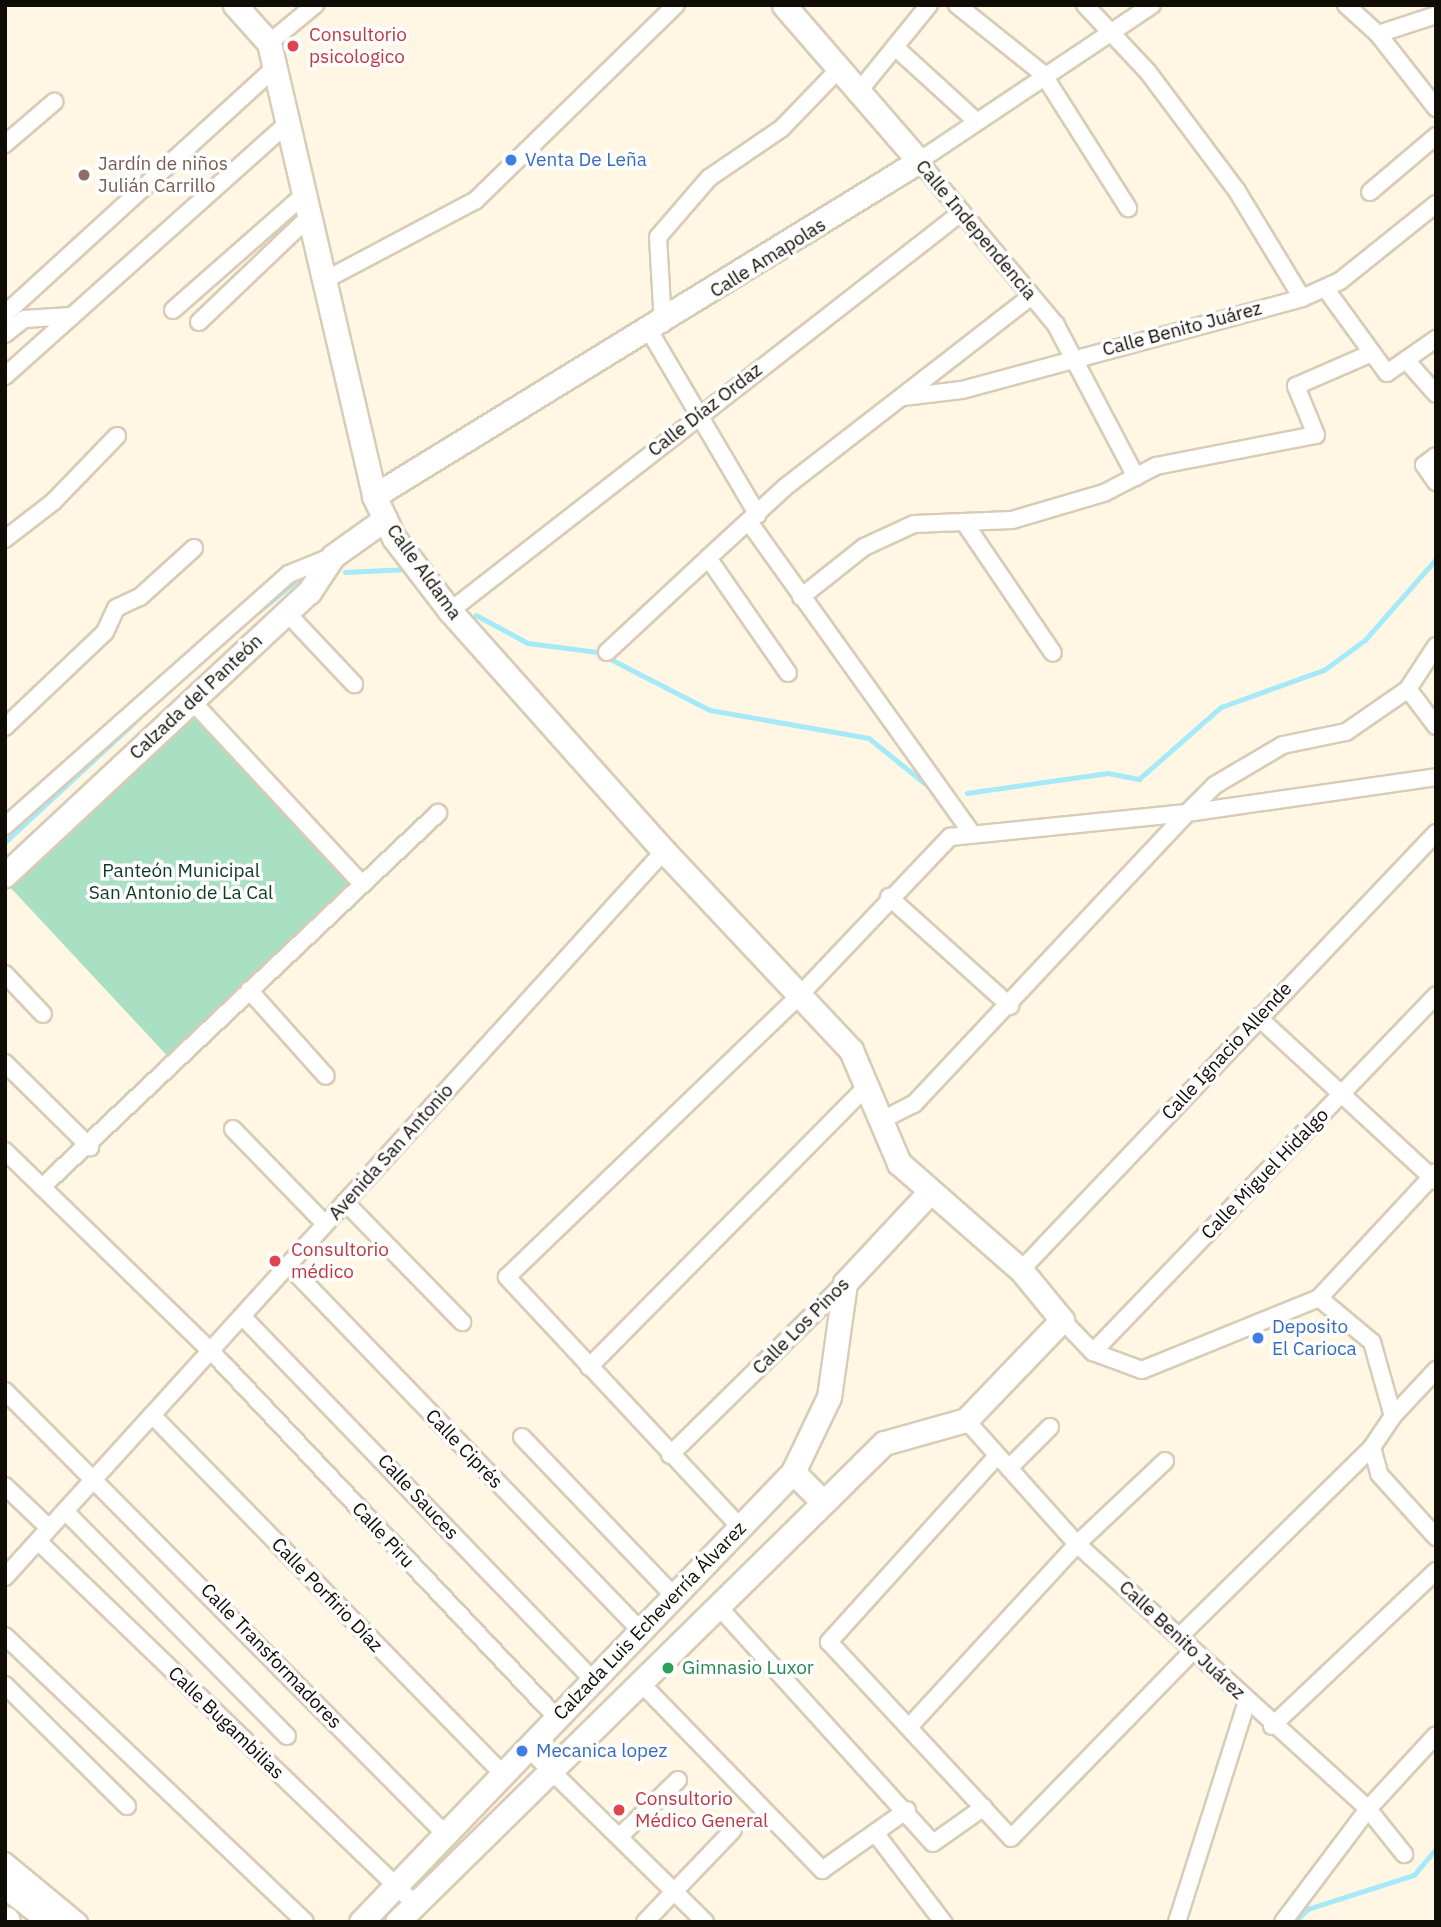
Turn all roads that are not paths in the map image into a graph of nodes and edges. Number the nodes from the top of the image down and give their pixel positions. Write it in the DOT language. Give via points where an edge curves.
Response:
graph roads {
  1 [pos="235,5"];
  2 [pos="315,5"];
  3 [pos="676,5"];
  4 [pos="784,5"];
  5 [pos="929,5"];
  6 [pos="957,5"];
  7 [pos="1086,5"];
  8 [pos="1152,5"];
  9 [pos="1346,5"];
  10 [pos="1436,15"];
  11 [pos="1112,31"];
  12 [pos="1378,34"];
  13 [pos="269,43"];
  14 [pos="895,47"];
  15 [pos="273,69"];
  16 [pos="839,69"];
  17 [pos="1044,74"];
  18 [pos="859,91"];
  19 [pos="54,102"];
  20 [pos="1436,108"];
  21 [pos="976,121"];
  22 [pos="287,124"];
  23 [pos="1436,136"];
  24 [pos="5,144"];
  25 [pos="919,161"];
  26 [pos="1370,192"];
  27 [pos="308,204"];
  28 [pos="1436,204"];
  29 [pos="1128,208"];
  30 [pos="962,212"];
  31 [pos="327,279"];
  32 [pos="1325,288"];
  33 [pos="1030,297"];
  34 [pos="1302,298"];
  35 [pos="173,310"];
  36 [pos="5,314"];
  37 [pos="71,316"];
  38 [pos="199,322"];
  39 [pos="657,328"];
  40 [pos="5,334"];
  41 [pos="1436,339"];
  42 [pos="1372,353"];
  43 [pos="1075,357"];
  44 [pos="1406,360"];
  45 [pos="5,376"];
  46 [pos="1436,394"];
  47 [pos="903,397"];
  48 [pos="699,414"];
  49 [pos="117,436"];
  50 [pos="1436,456"];
  51 [pos="1136,477"];
  52 [pos="1436,482"];
  53 [pos="374,496"];
  54 [pos="753,518"];
  55 [pos="386,519"];
  56 [pos="964,522"];
  57 [pos="5,539"];
  58 [pos="194,548"];
  59 [pos="333,556"];
  60 [pos="708,558"];
  61 [pos="801,597"];
  62 [pos="450,611"];
  63 [pos="287,613"];
  64 [pos="1436,646"];
  65 [pos="607,652"];
  66 [pos="1053,653"];
  67 [pos="788,673"];
  68 [pos="354,684"];
  69 [pos="1408,689"];
  70 [pos="191,700"];
  71 [pos="1436,726"];
  72 [pos="5,727"];
  73 [pos="1435,775"];
  74 [pos="438,813"];
  75 [pos="1187,813"];
  76 [pos="5,826"];
  77 [pos="972,833"];
  78 [pos="1436,833"];
  79 [pos="664,851"];
  80 [pos="5,875"];
  81 [pos="360,883"];
  82 [pos="889,897"];
  83 [pos="5,974"];
  84 [pos="249,990"];
  85 [pos="1436,995"];
  86 [pos="798,997"];
  87 [pos="1010,1006"];
  88 [pos="43,1014"];
  89 [pos="1258,1017"];
  90 [pos="5,1063"];
  91 [pos="326,1076"];
  92 [pos="868,1084"];
  93 [pos="1342,1095"];
  94 [pos="880,1121"];
  95 [pos="233,1129"];
  96 [pos="90,1146"];
  97 [pos="5,1152"];
  98 [pos="1434,1177"];
  99 [pos="41,1187"];
  100 [pos="929,1193"];
  101 [pos="345,1202"];
  102 [pos="325,1224"];
  103 [pos="288,1265"];
  104 [pos="1021,1270"];
  105 [pos="845,1283"];
  106 [pos="1318,1298"];
  107 [pos="242,1316"];
  108 [pos="1062,1320"];
  109 [pos="462,1322"];
  110 [pos="211,1351"];
  111 [pos="1093,1352"];
  112 [pos="589,1367"];
  113 [pos="1436,1370"];
  114 [pos="5,1391"];
  115 [pos="152,1415"];
  116 [pos="1394,1416"];
  117 [pos="966,1420"];
  118 [pos="1050,1427"];
  119 [pos="522,1437"];
  120 [pos="1372,1447"];
  121 [pos="670,1455"];
  122 [pos="997,1457"];
  123 [pos="1165,1461"];
  124 [pos="1009,1468"];
  125 [pos="793,1472"];
  126 [pos="93,1480"];
  127 [pos="5,1486"];
  128 [pos="822,1502"];
  129 [pos="65,1511"];
  130 [pos="740,1527"];
  131 [pos="43,1535"];
  132 [pos="1436,1537"];
  133 [pos="1077,1544"];
  134 [pos="1436,1571"];
  135 [pos="5,1577"];
  136 [pos="674,1596"];
  137 [pos="718,1605"];
  138 [pos="641,1631"];
  139 [pos="1182,1634"];
  140 [pos="5,1636"];
  141 [pos="1193,1651"];
  142 [pos="593,1680"];
  143 [pos="640,1682"];
  144 [pos="5,1685"];
  145 [pos="1247,1701"];
  146 [pos="557,1718"];
  147 [pos="1272,1726"];
  148 [pos="909,1727"];
  149 [pos="1436,1735"];
  150 [pos="287,1736"];
  151 [pos="528,1748"];
  152 [pos="551,1770"];
  153 [pos="503,1774"];
  154 [pos="678,1780"];
  155 [pos="127,1806"];
  156 [pos="984,1807"];
  157 [pos="1368,1809"];
  158 [pos="907,1810"];
  159 [pos="733,1830"];
  160 [pos="876,1834"];
  161 [pos="445,1835"];
  162 [pos="619,1837"];
  163 [pos="1404,1854"];
  164 [pos="5,1861"];
  165 [pos="5,1883"];
  166 [pos="395,1886"];
  167 [pos="674,1891"];
  168 [pos="415,1904"];
  169 [pos="55,1922"];
  170 [pos="79,1922"];
  171 [pos="305,1922"];
  172 [pos="361,1922"];
  173 [pos="397,1922"];
  174 [pos="645,1922"];
  175 [pos="705,1922"];
  176 [pos="943,1922"];
  177 [pos="1177,1922"];
  178 [pos="1283,1922"];
  1 -- 13 [label="street"];
  2 -- 13 [label="street"];
  3 -- 31 [label="street" via="476,200"];
  4 -- 16 [label="street, Calle Independencia"];
  5 -- 14 [label="street"];
  6 -- 17 [label="street"];
  7 -- 11 [label="street"];
  8 -- 11 [label="street, Calle Amapolas"];
  9 -- 12 [label="street"];
  10 -- 12 [label="street"];
  11 -- 17 [label="street, Calle Amapolas"];
  11 -- 34 [label="street" via="1237,191"];
  12 -- 20 [label="street"];
  13 -- 15 [label="street, Calle Aldama"];
  14 -- 18 [label="street"];
  14 -- 21 [label="street"];
  15 -- 22 [label="street, Calle Aldama"];
  15 -- 36 [label="street"];
  16 -- 18 [label="street, Calle Independencia"];
  16 -- 39 [label="street" via="782,128 709,178 658,237"];
  17 -- 21 [label="street, Calle Amapolas"];
  17 -- 29 [label="street"];
  18 -- 25 [label="street, Calle Independencia"];
  19 -- 24 [label="street"];
  21 -- 25 [label="street, Calle Amapolas"];
  22 -- 27 [label="street, Calle Aldama"];
  22 -- 37 [label="street"];
  23 -- 26 [label="street"];
  25 -- 30 [label="street, Calle Independencia"];
  25 -- 39 [label="street, Calle Amapolas"];
  27 -- 31 [label="street, Calle Aldama"];
  27 -- 35 [label="street"];
  27 -- 38 [label="street"];
  28 -- 32 [label="street, Calle Benito Juárez"];
  30 -- 33 [label="street, Calle Independencia"];
  30 -- 48 [label="street, Calle Díaz Ordaz"];
  31 -- 53 [label="street, Calle Aldama"];
  32 -- 34 [label="street, Calle Benito Juárez"];
  32 -- 42 [label="street"];
  33 -- 43 [label="street, Calle Independencia"];
  33 -- 47 [label="street"];
  34 -- 43 [label="street, Calle Benito Juárez"];
  37 -- 40 [label="street" via="24,320"];
  37 -- 45 [label="street"];
  39 -- 48 [label="street"];
  39 -- 53 [label="street, Calle Amapolas"];
  41 -- 44 [label="street"];
  42 -- 44 [label="street" via="1387,373"];
  42 -- 51 [label="street" via="1296,386 1316,435 1156,466"];
  43 -- 47 [label="street, Calle Benito Juárez" via="962,390"];
  43 -- 51 [label="street, Calle Independencia"];
  44 -- 46 [label="street"];
  47 -- 54 [label="street" via="784,488"];
  48 -- 54 [label="street"];
  48 -- 62 [label="street, Calle Díaz Ordaz"];
  49 -- 57 [label="street" via="53,502"];
  50 -- 52 [label="street" via="1424,465"];
  51 -- 56 [label="street" via="1104,493 1012,520"];
  53 -- 55 [label="street, Calle Aldama"];
  54 -- 60 [label="street"];
  54 -- 61 [label="street"];
  55 -- 59 [label="street, Calzada del Panteón"];
  55 -- 62 [label="street, Calle Aldama"];
  56 -- 61 [label="street" via="914,524 878,539"];
  56 -- 66 [label="street"];
  58 -- 72 [label="street" via="141,597 116,608 104,632"];
  59 -- 63 [label="street, Calzada del Panteón"];
  59 -- 76 [label="street" via="289,574"];
  60 -- 65 [label="street"];
  60 -- 67 [label="street"];
  61 -- 77 [label="street" via="909,736"];
  62 -- 79 [label="street, Calle Aldama"];
  63 -- 68 [label="street"];
  63 -- 70 [label="street, Calzada del Panteón"];
  64 -- 69 [label="street"];
  69 -- 71 [label="street"];
  69 -- 75 [label="street" via="1346,732 1283,745 1216,785"];
  70 -- 80 [label="street, Calzada del Panteón"];
  70 -- 81 [label="street"];
  73 -- 75 [label="street"];
  74 -- 81 [label="street"];
  75 -- 77 [label="street"];
  75 -- 87 [label="street"];
  77 -- 82 [label="street" via="950,837"];
  78 -- 89 [label="street, Calle Ignacio Allende"];
  79 -- 86 [label="street, Calle Aldama"];
  79 -- 101 [label="street, Avenida San Antonio"];
  81 -- 84 [label="street"];
  82 -- 86 [label="street"];
  82 -- 87 [label="street"];
  83 -- 88 [label="street"];
  84 -- 91 [label="street"];
  84 -- 96 [label="street"];
  85 -- 93 [label="street, Calle Miguel Hidalgo"];
  86 -- 92 [label="street, Calle Aldama" via="850,1050"];
  86 -- 112 [label="street" via="507,1277"];
  87 -- 94 [label="street" via="914,1104"];
  89 -- 93 [label="street"];
  89 -- 104 [label="street, Calle Ignacio Allende"];
  90 -- 96 [label="street"];
  92 -- 94 [label="street, Calle Aldama"];
  92 -- 112 [label="street"];
  93 -- 98 [label="street"];
  93 -- 111 [label="street, Calle Miguel Hidalgo"];
  94 -- 100 [label="street, Calle Aldama" via="899,1163"];
  95 -- 102 [label="street"];
  96 -- 99 [label="street"];
  97 -- 99 [label="street, Calle Piru"];
  98 -- 106 [label="street"];
  99 -- 110 [label="street, Calle Piru"];
  100 -- 104 [label="street, Calle Aldama"];
  100 -- 105 [label="street, Calle Los Pinos"];
  101 -- 102 [label="street, Avenida San Antonio"];
  101 -- 109 [label="street"];
  102 -- 103 [label="street, Avenida San Antonio"];
  103 -- 107 [label="street, Avenida San Antonio"];
  103 -- 138 [label="street, Calle Ciprés"];
  104 -- 108 [label="street, Calle Aldama"];
  105 -- 121 [label="street, Calle Los Pinos"];
  105 -- 125 [label="street, Calzada Luis Echeverría Álvarez" via="829,1397"];
  106 -- 111 [label="street" via="1161,1366 1142,1370"];
  106 -- 116 [label="street" via="1372,1342"];
  107 -- 110 [label="street, Avenida San Antonio"];
  107 -- 142 [label="street, Calle Sauces"];
  108 -- 111 [label="street"];
  108 -- 117 [label="street"];
  110 -- 115 [label="street, Avenida San Antonio"];
  110 -- 146 [label="street, Calle Piru"];
  112 -- 121 [label="street"];
  113 -- 116 [label="street"];
  114 -- 126 [label="street, Calle Transformadores"];
  115 -- 126 [label="street, Avenida San Antonio"];
  115 -- 153 [label="street, Calle Porfirio Díaz"];
  116 -- 120 [label="street"];
  117 -- 122 [label="street, Calle Benito Juárez"];
  117 -- 128 [label="street, Calzada Luis Echeverría Álvarez" via="884,1443"];
  118 -- 124 [label="street"];
  119 -- 136 [label="street"];
  120 -- 132 [label="street" via="1379,1474"];
  120 -- 139 [label="street"];
  121 -- 130 [label="street"];
  122 -- 124 [label="street, Calle Benito Juárez"];
  122 -- 148 [label="street" via="829,1642"];
  123 -- 133 [label="street"];
  124 -- 133 [label="street, Calle Benito Juárez"];
  125 -- 128 [label="street"];
  125 -- 130 [label="street, Calzada Luis Echeverría Álvarez"];
  126 -- 129 [label="street, Avenida San Antonio"];
  126 -- 161 [label="street, Calle Transformadores"];
  127 -- 131 [label="street, Calle Bugambilias"];
  128 -- 137 [label="street, Calzada Luis Echeverría Álvarez"];
  129 -- 131 [label="street, Avenida San Antonio"];
  129 -- 150 [label="street"];
  130 -- 136 [label="street, Calzada Luis Echeverría Álvarez"];
  131 -- 135 [label="street, Avenida San Antonio"];
  131 -- 166 [label="street, Calle Bugambilias"];
  133 -- 139 [label="street, Calle Benito Juárez"];
  133 -- 148 [label="street"];
  134 -- 147 [label="street"];
  136 -- 138 [label="street, Calzada Luis Echeverría Álvarez"];
  137 -- 143 [label="street, Calzada Luis Echeverría Álvarez"];
  137 -- 158 [label="street"];
  138 -- 142 [label="street, Calzada Luis Echeverría Álvarez"];
  139 -- 141 [label="street, Calle Benito Juárez"];
  140 -- 171 [label="street"];
  141 -- 145 [label="street, Calle Benito Juárez"];
  141 -- 156 [label="street" via="1011,1838"];
  142 -- 146 [label="street, Calzada Luis Echeverría Álvarez"];
  143 -- 152 [label="street, Calzada Luis Echeverría Álvarez"];
  143 -- 160 [label="street" via="822,1870"];
  144 -- 155 [label="street"];
  145 -- 147 [label="street, Calle Benito Juárez"];
  145 -- 177 [label="street"];
  146 -- 151 [label="street, Calzada Luis Echeverría Álvarez"];
  147 -- 157 [label="street, Calle Benito Juárez"];
  148 -- 156 [label="street"];
  149 -- 157 [label="street"];
  151 -- 152 [label="street"];
  151 -- 153 [label="street, Calzada Luis Echeverría Álvarez"];
  152 -- 162 [label="street"];
  152 -- 168 [label="street, Calzada Luis Echeverría Álvarez"];
  153 -- 161 [label="street, Calzada Luis Echeverría Álvarez"];
  154 -- 162 [label="street"];
  156 -- 158 [label="street" via="933,1843"];
  157 -- 163 [label="street, Calle Benito Juárez"];
  157 -- 178 [label="street"];
  158 -- 160 [label="street"];
  159 -- 167 [label="street"];
  160 -- 176 [label="street"];
  161 -- 166 [label="street, Calzada Luis Echeverría Álvarez"];
  162 -- 167 [label="street"];
  164 -- 170 [label="street"];
  165 -- 169 [label="highway"];
  166 -- 168 [label="street, Calle Bugambilias"];
  166 -- 172 [label="street, Calzada Luis Echeverría Álvarez"];
  167 -- 174 [label="street"];
  167 -- 175 [label="street"];
  168 -- 173 [label="street, Calzada Luis Echeverría Álvarez"];
}
